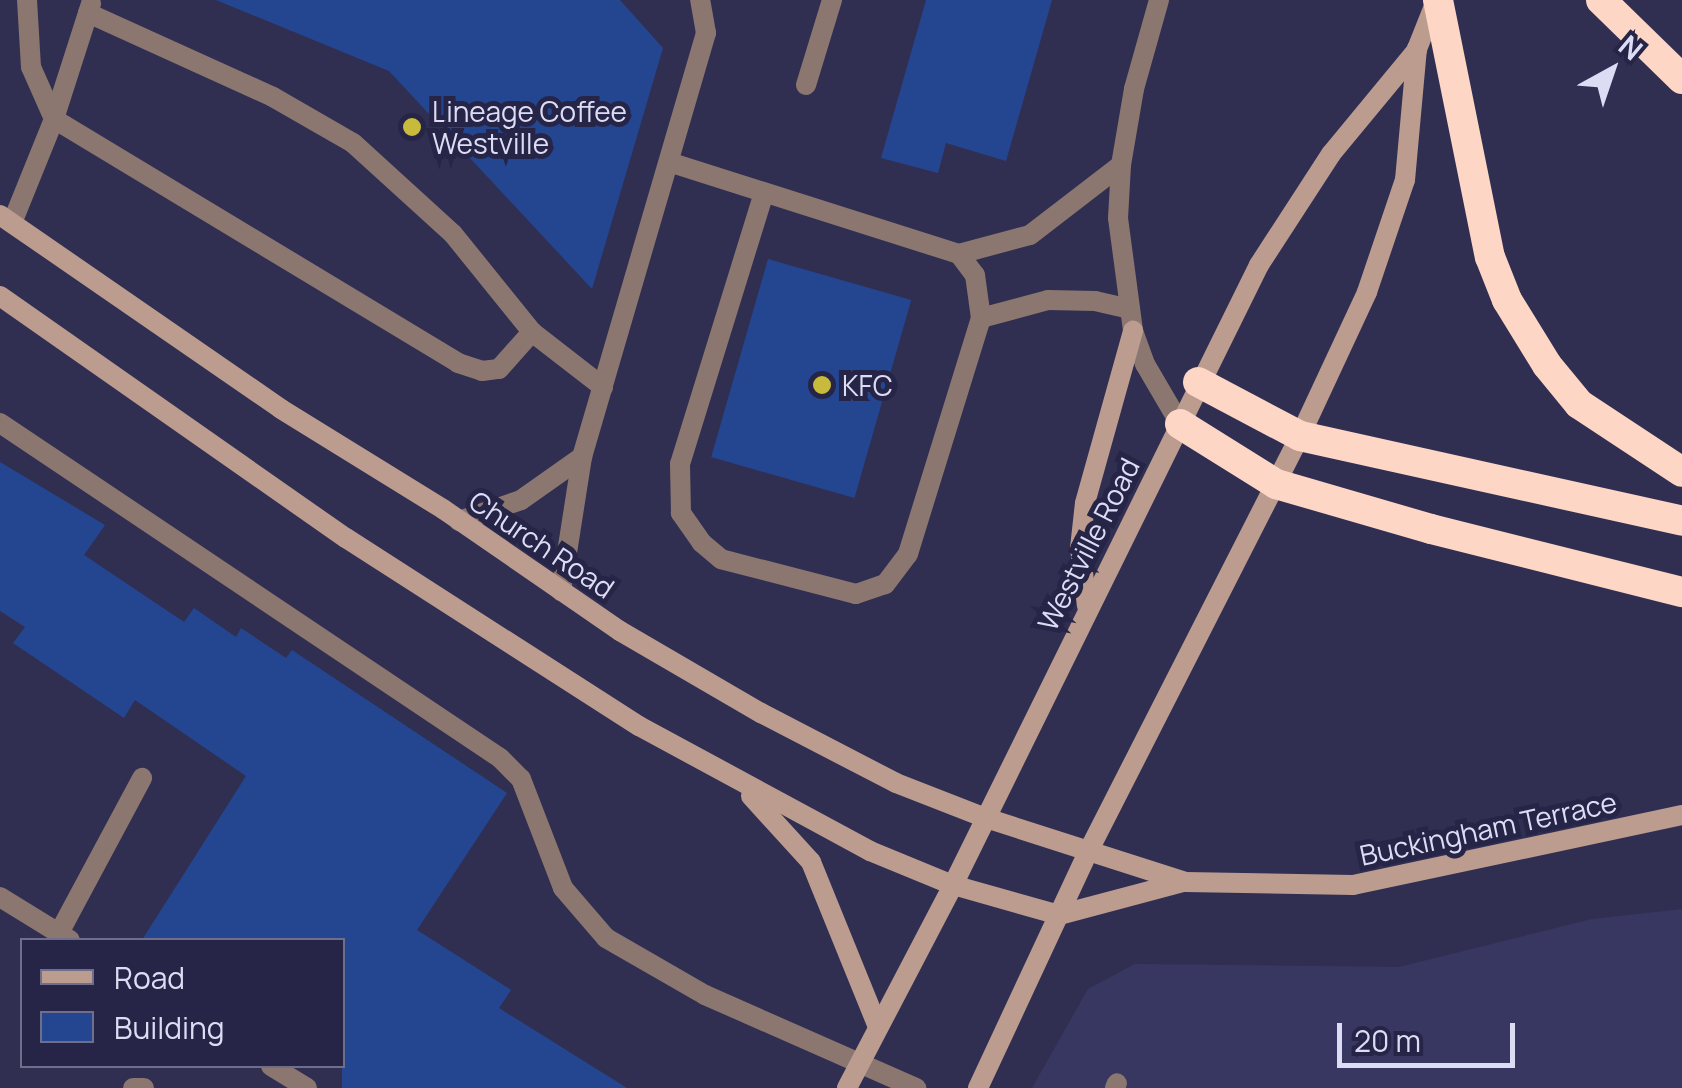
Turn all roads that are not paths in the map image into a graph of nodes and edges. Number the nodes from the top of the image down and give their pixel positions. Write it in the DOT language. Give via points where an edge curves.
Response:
graph roads {
  1 [pos="27,0"];
  2 [pos="700,0"];
  3 [pos="832,0"];
  4 [pos="1159,0"];
  5 [pos="1438,0"];
  6 [pos="1601,0"];
  7 [pos="90,6"];
  8 [pos="1418,50"];
  9 [pos="1682,79"];
  10 [pos="806,85"];
  11 [pos="54,119"];
  12 [pos="672,163"];
  13 [pos="1121,165"];
  14 [pos="764,193"];
  15 [pos="6,219"];
  16 [pos="958,254"];
  17 [pos="0,296"];
  18 [pos="1130,309"];
  19 [pos="980,318"];
  20 [pos="1133,331"];
  21 [pos="532,332"];
  22 [pos="1198,382"];
  23 [pos="603,387"];
  24 [pos="0,422"];
  25 [pos="1180,424"];
  26 [pos="1300,436"];
  27 [pos="582,457"];
  28 [pos="1682,472"];
  29 [pos="1276,484"];
  30 [pos="1682,520"];
  31 [pos="459,521"];
  32 [pos="562,591"];
  33 [pos="1682,592"];
  34 [pos="1088,606"];
  35 [pos="142,778"];
  36 [pos="736,780"];
  37 [pos="1682,815"];
  38 [pos="986,818"];
  39 [pos="1089,850"];
  40 [pos="1185,882"];
  41 [pos="953,884"];
  42 [pos="0,897"];
  43 [pos="1059,915"];
  44 [pos="65,937"];
  45 [pos="878,1027"];
  46 [pos="860,1062"];
  47 [pos="274,1068"];
  48 [pos="133,1088"];
  49 [pos="144,1088"];
  50 [pos="307,1088"];
  51 [pos="847,1088"];
  52 [pos="916,1088"];
  53 [pos="978,1088"];
  1 -- 11 [label="street" via="31,67"];
  2 -- 12 [label="street" via="706,34"];
  3 -- 10 [label="street"];
  4 -- 13 [label="street"];
  5 -- 8 [label="main road, Westville Road"];
  5 -- 28 [label="highway" via="1490,257 1507,300 1580,404"];
  6 -- 9 [label="highway"];
  7 -- 11 [label="street"];
  7 -- 21 [label="street" via="354,143 453,234"];
  8 -- 22 [label="main road, Westville Road" via="1299,199"];
  8 -- 26 [label="main road, Westville Road" via="1405,180 1367,292"];
  11 -- 15 [label="street"];
  11 -- 21 [label="street" via="458,363 499,369"];
  12 -- 14 [label="street"];
  12 -- 23 [label="street"];
  13 -- 16 [label="street" via="1030,234"];
  13 -- 18 [label="street" via="1118,218"];
  14 -- 16 [label="street"];
  14 -- 19 [label="street" via="680,464 682,514 721,559 840,592 885,584 908,554"];
  15 -- 31 [label="main road, Church Road"];
  16 -- 19 [label="street" via="975,275"];
  17 -- 36 [label="main road" via="500,640"];
  18 -- 19 [label="street" via="1048,300"];
  18 -- 20 [label="street"];
  20 -- 25 [label="street" via="1144,364"];
  20 -- 34 [label="main road" via="1086,503 1080,548"];
  21 -- 23 [label="street"];
  22 -- 25 [label="main road, Westville Road"];
  22 -- 26 [label="highway"];
  23 -- 27 [label="street"];
  24 -- 46 [label="street" via="500,758 522,779 563,888 606,938 705,995"];
  25 -- 29 [label="highway"];
  25 -- 34 [label="main road, Westville Road"];
  26 -- 29 [label="main road, Westville Road"];
  26 -- 30 [label="highway"];
  27 -- 31 [label="street" via="521,500"];
  27 -- 32 [label="street"];
  29 -- 33 [label="highway"];
  29 -- 39 [label="main road, Westville Road"];
  31 -- 32 [label="main road, Church Road"];
  32 -- 38 [label="main road, Church Road" via="761,714 896,783"];
  34 -- 38 [label="main road, Westville Road"];
  35 -- 44 [label="street"];
  36 -- 41 [label="main road" via="870,852"];
  36 -- 45 [label="main road" via="811,862"];
  37 -- 40 [label="main road, Buckingham Terrace" via="1353,885"];
  38 -- 39 [label="main road, Church Road"];
  38 -- 41 [label="main road, Westville Road"];
  39 -- 40 [label="main road, Buckingham Terrace"];
  39 -- 43 [label="main road, Westville Road"];
  40 -- 43 [label="main road, Buckingham Terrace"];
  41 -- 43 [label="main road"];
  41 -- 45 [label="main road, Westville Road"];
  42 -- 44 [label="street"];
  43 -- 53 [label="main road, Westville Road"];
  45 -- 46 [label="main road, Westville Road"];
  46 -- 51 [label="main road, Westville Road"];
  46 -- 52 [label="street"];
  47 -- 50 [label="street"];
  48 -- 49 [label="street"];
}
